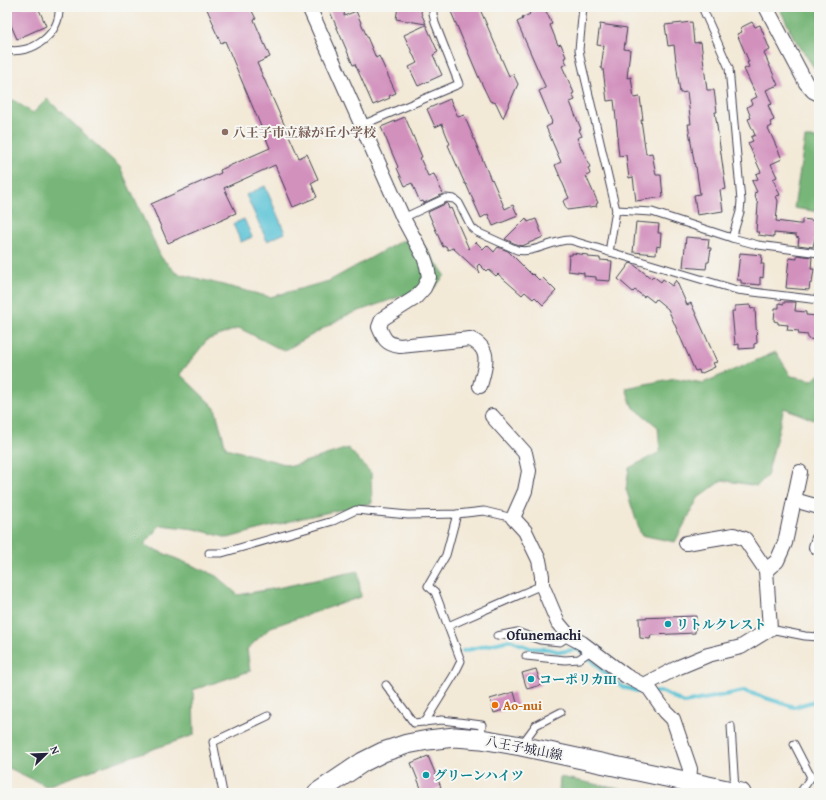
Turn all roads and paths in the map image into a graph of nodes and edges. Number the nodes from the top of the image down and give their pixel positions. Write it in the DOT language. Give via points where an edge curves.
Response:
graph roads {
  1 [pos="60,7"];
  2 [pos="309,7"];
  3 [pos="433,7"];
  4 [pos="583,7"];
  5 [pos="702,7"];
  6 [pos="766,7"];
  7 [pos="7,50"];
  8 [pos="819,94"];
  9 [pos="362,125"];
  10 [pos="616,210"];
  11 [pos="403,218"];
  12 [pos="732,238"];
  13 [pos="609,252"];
  14 [pos="819,253"];
  15 [pos="819,300"];
  16 [pos="480,386"];
  17 [pos="492,416"];
  18 [pos="800,472"];
  19 [pos="794,500"];
  20 [pos="819,507"];
  21 [pos="457,514"];
  22 [pos="513,518"];
  23 [pos="686,543"];
  24 [pos="209,553"];
  25 [pos="766,570"];
  26 [pos="542,585"];
  27 [pos="448,626"];
  28 [pos="770,629"];
  29 [pos="497,636"];
  30 [pos="569,636"];
  31 [pos="819,637"];
  32 [pos="592,650"];
  33 [pos="526,656"];
  34 [pos="386,685"];
  35 [pos="646,686"];
  36 [pos="561,712"];
  37 [pos="268,716"];
  38 [pos="426,722"];
  39 [pos="731,726"];
  40 [pos="481,739"];
  41 [pos="794,744"];
  42 [pos="521,746"];
  43 [pos="689,782"];
  44 [pos="738,792"];
  45 [pos="223,793"];
  46 [pos="317,793"];
  47 [pos="800,793"];
  1 -- 7 [label="lane" via="56,26 47,38 20,51"];
  2 -- 9 [label="street"];
  3 -- 9 [label="lane" via="435,23 459,84"];
  4 -- 10 [label="lane" via="579,50"];
  5 -- 12 [label="lane" via="729,68 741,201"];
  6 -- 8 [label="street" via="806,83"];
  9 -- 11 [label="street"];
  10 -- 12 [label="lane" via="652,212"];
  10 -- 13 [label="lane"];
  11 -- 13 [label="lane" via="446,198 454,199 459,203 472,228 517,250 530,250 570,240"];
  11 -- 16 [label="street" via="424,257 428,277 424,288 415,298 382,318 379,327 391,345 470,339 478,342 486,355"];
  12 -- 14 [label="lane" via="758,245"];
  13 -- 15 [label="lane" via="737,290"];
  17 -- 22 [label="street" via="525,453 529,471 525,490"];
  18 -- 19 [label="street"];
  19 -- 20 [label="street"];
  19 -- 25 [label="street" via="785,543 777,561"];
  21 -- 22 [label="lane" via="484,511"];
  21 -- 24 [label="lane" via="408,515 356,510 333,521 222,553"];
  21 -- 27 [label="lane" via="446,554 428,586 435,592"];
  22 -- 26 [label="street" via="525,531 540,560"];
  23 -- 25 [label="street" via="734,535 745,539"];
  25 -- 28 [label="street"];
  26 -- 27 [label="lane"];
  26 -- 30 [label="street" via="558,622"];
  27 -- 38 [label="lane" via="461,661"];
  28 -- 31 [label="lane"];
  28 -- 35 [label="street" via="741,647 708,655 679,667"];
  29 -- 30 [label="lane" via="517,632 540,640 560,642"];
  30 -- 32 [label="street"];
  32 -- 33 [label="lane" via="579,659"];
  32 -- 35 [label="street" via="626,676"];
  34 -- 38 [label="lane" via="414,723"];
  35 -- 43 [label="street" via="673,719 690,769"];
  36 -- 42 [label="lane" via="536,725"];
  37 -- 45 [label="lane" via="213,742"];
  38 -- 40 [label="lane" via="442,720 482,725"];
  39 -- 44 [label="lane"];
  40 -- 42 [label="main road, 八王子城山線"];
  40 -- 46 [label="main road, 八王子城山線" via="454,737 428,740 383,752 363,762"];
  41 -- 47 [label="lane" via="811,777"];
  42 -- 43 [label="main road, 八王子城山線"];
  43 -- 44 [label="main road, 八王子城山線"];
}
